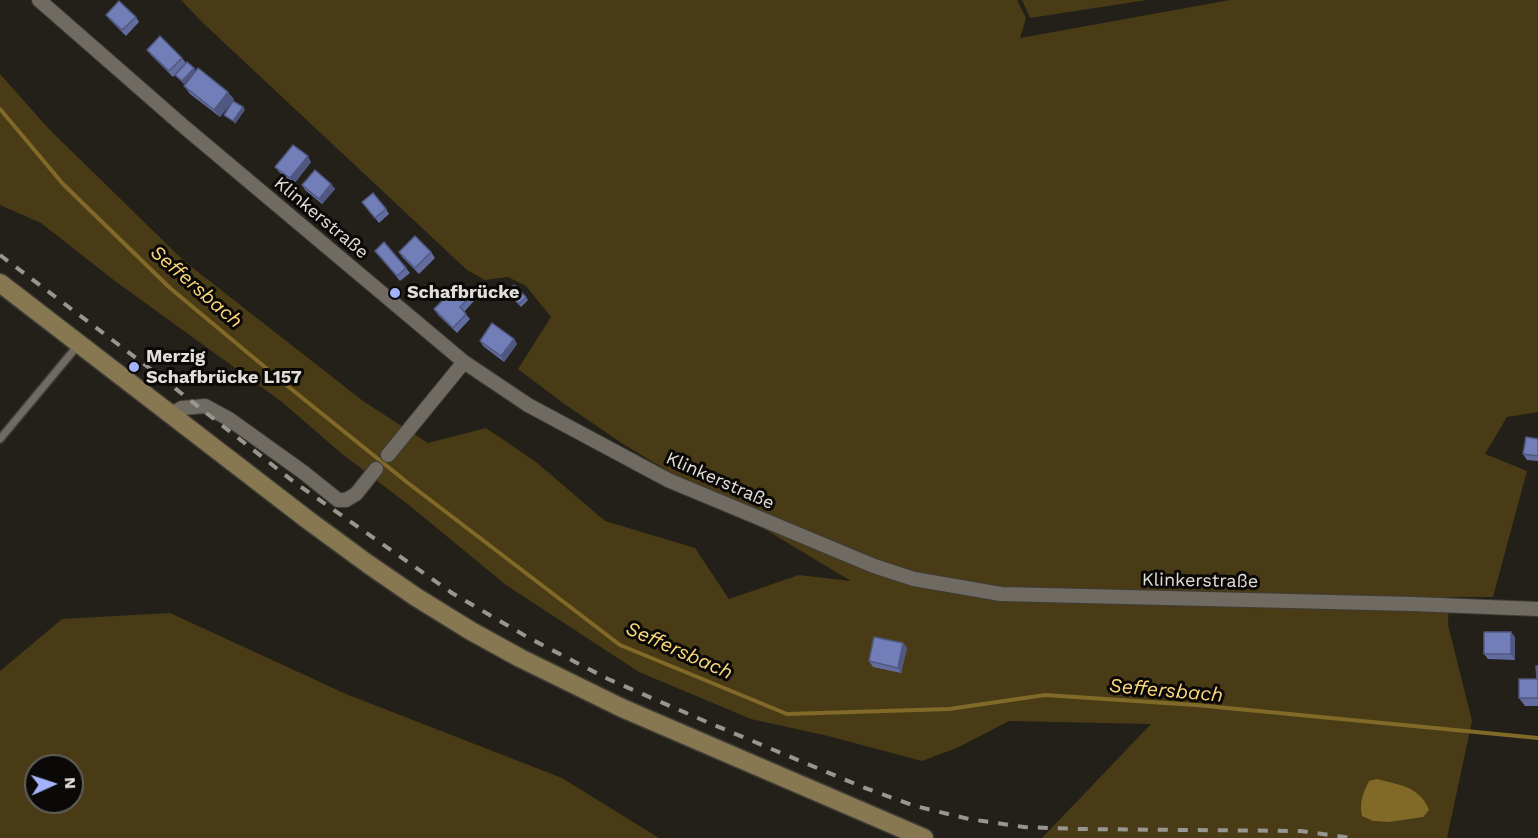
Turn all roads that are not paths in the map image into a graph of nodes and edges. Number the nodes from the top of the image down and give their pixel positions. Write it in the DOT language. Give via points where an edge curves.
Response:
graph roads {
  1 [pos="39,0"];
  2 [pos="0,283"];
  3 [pos="78,344"];
  4 [pos="464,362"];
  5 [pos="171,414"];
  6 [pos="0,439"];
  7 [pos="388,455"];
  8 [pos="376,469"];
  9 [pos="1538,609"];
  10 [pos="924,838"];
  1 -- 4 [label="street, Klinkerstraße"];
  2 -- 3 [label="main road"];
  3 -- 5 [label="main road"];
  3 -- 6 [label="lane"];
  4 -- 7 [label="street"];
  4 -- 9 [label="street, Klinkerstraße" via="528,405 668,480 914,579 1001,594"];
  5 -- 8 [label="street" via="182,408 205,406 229,419 338,500 356,494"];
  5 -- 10 [label="main road" via="368,564 520,658 621,708"];
}
